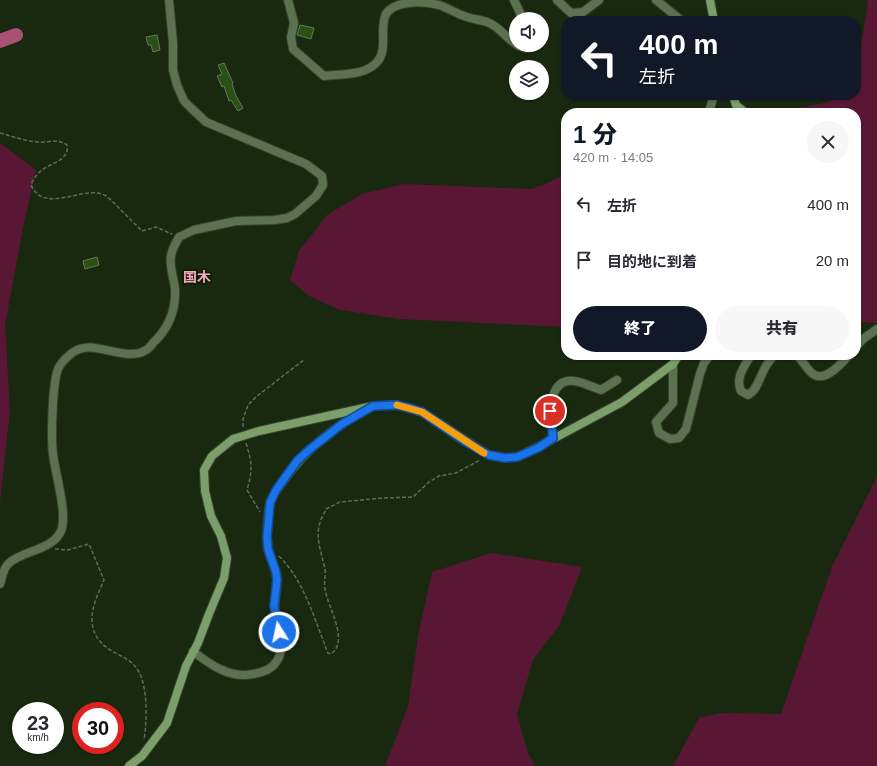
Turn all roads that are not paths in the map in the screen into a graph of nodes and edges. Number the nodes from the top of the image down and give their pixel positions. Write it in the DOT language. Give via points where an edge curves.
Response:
graph roads {
  1 [pos="169,0"];
  2 [pos="288,0"];
  3 [pos="514,0"];
  4 [pos="557,0"];
  5 [pos="599,0"];
  6 [pos="656,0"];
  7 [pos="710,0"];
  8 [pos="520,12"];
  9 [pos="676,16"];
  10 [pos="713,16"];
  11 [pos="509,39"];
  12 [pos="734,100"];
  13 [pos="740,108"];
  14 [pos="877,329"];
  15 [pos="861,341"];
  16 [pos="676,360"];
  17 [pos="706,360"];
  18 [pos="748,360"];
  19 [pos="770,360"];
  20 [pos="802,360"];
  21 [pos="845,360"];
  22 [pos="673,364"];
  23 [pos="617,380"];
  24 [pos="373,406"];
  25 [pos="553,438"];
  26 [pos="0,584"];
  27 [pos="193,651"];
  28 [pos="129,766"];
  1 -- 26 [label="street" via="173,70 184,101 206,122 306,164 322,176 323,185 316,196 287,218 236,221 194,230 179,237 171,258 175,288 174,307 168,323 154,343 144,352 136,354 90,347 77,349 60,366 52,415 53,452 64,516 61,531 53,540 8,565"];
  2 -- 11 [label="street" via="294,23 291,37 293,49 324,76 357,73 378,62 382,53 386,14 390,8 404,2 439,6 466,17 488,22"];
  3 -- 8 [label="street"];
  4 -- 5 [label="street" via="571,13 583,12"];
  6 -- 9 [label="street"];
  7 -- 10 [label="street"];
  12 -- 13 [label="street"];
  14 -- 15 [label="street"];
  16 -- 22 [label="street"];
  17 -- 22 [label="street" via="700,374 686,429 679,438 670,439 659,433 656,422 673,403"];
  18 -- 19 [label="street" via="738,380 741,391 748,395 756,387"];
  20 -- 21 [label="street" via="812,374 822,377 836,370"];
  22 -- 25 [label="street" via="622,402"];
  23 -- 25 [label="street" via="601,390 573,381 560,384 555,391 550,411"];
  24 -- 25 [label="street" via="397,405 422,412 489,455 505,458 517,457"];
  24 -- 27 [label="street" via="244,435 233,439 212,456 204,470 205,491 211,516 222,536 228,558 224,578"];
  24 -- 27 [label="street" via="342,424 297,461 270,503 267,537 268,549 276,572 274,606 281,644 278,658 272,668 247,675 235,675 227,673"];
  27 -- 28 [label="street" via="167,723 142,756"];
}
